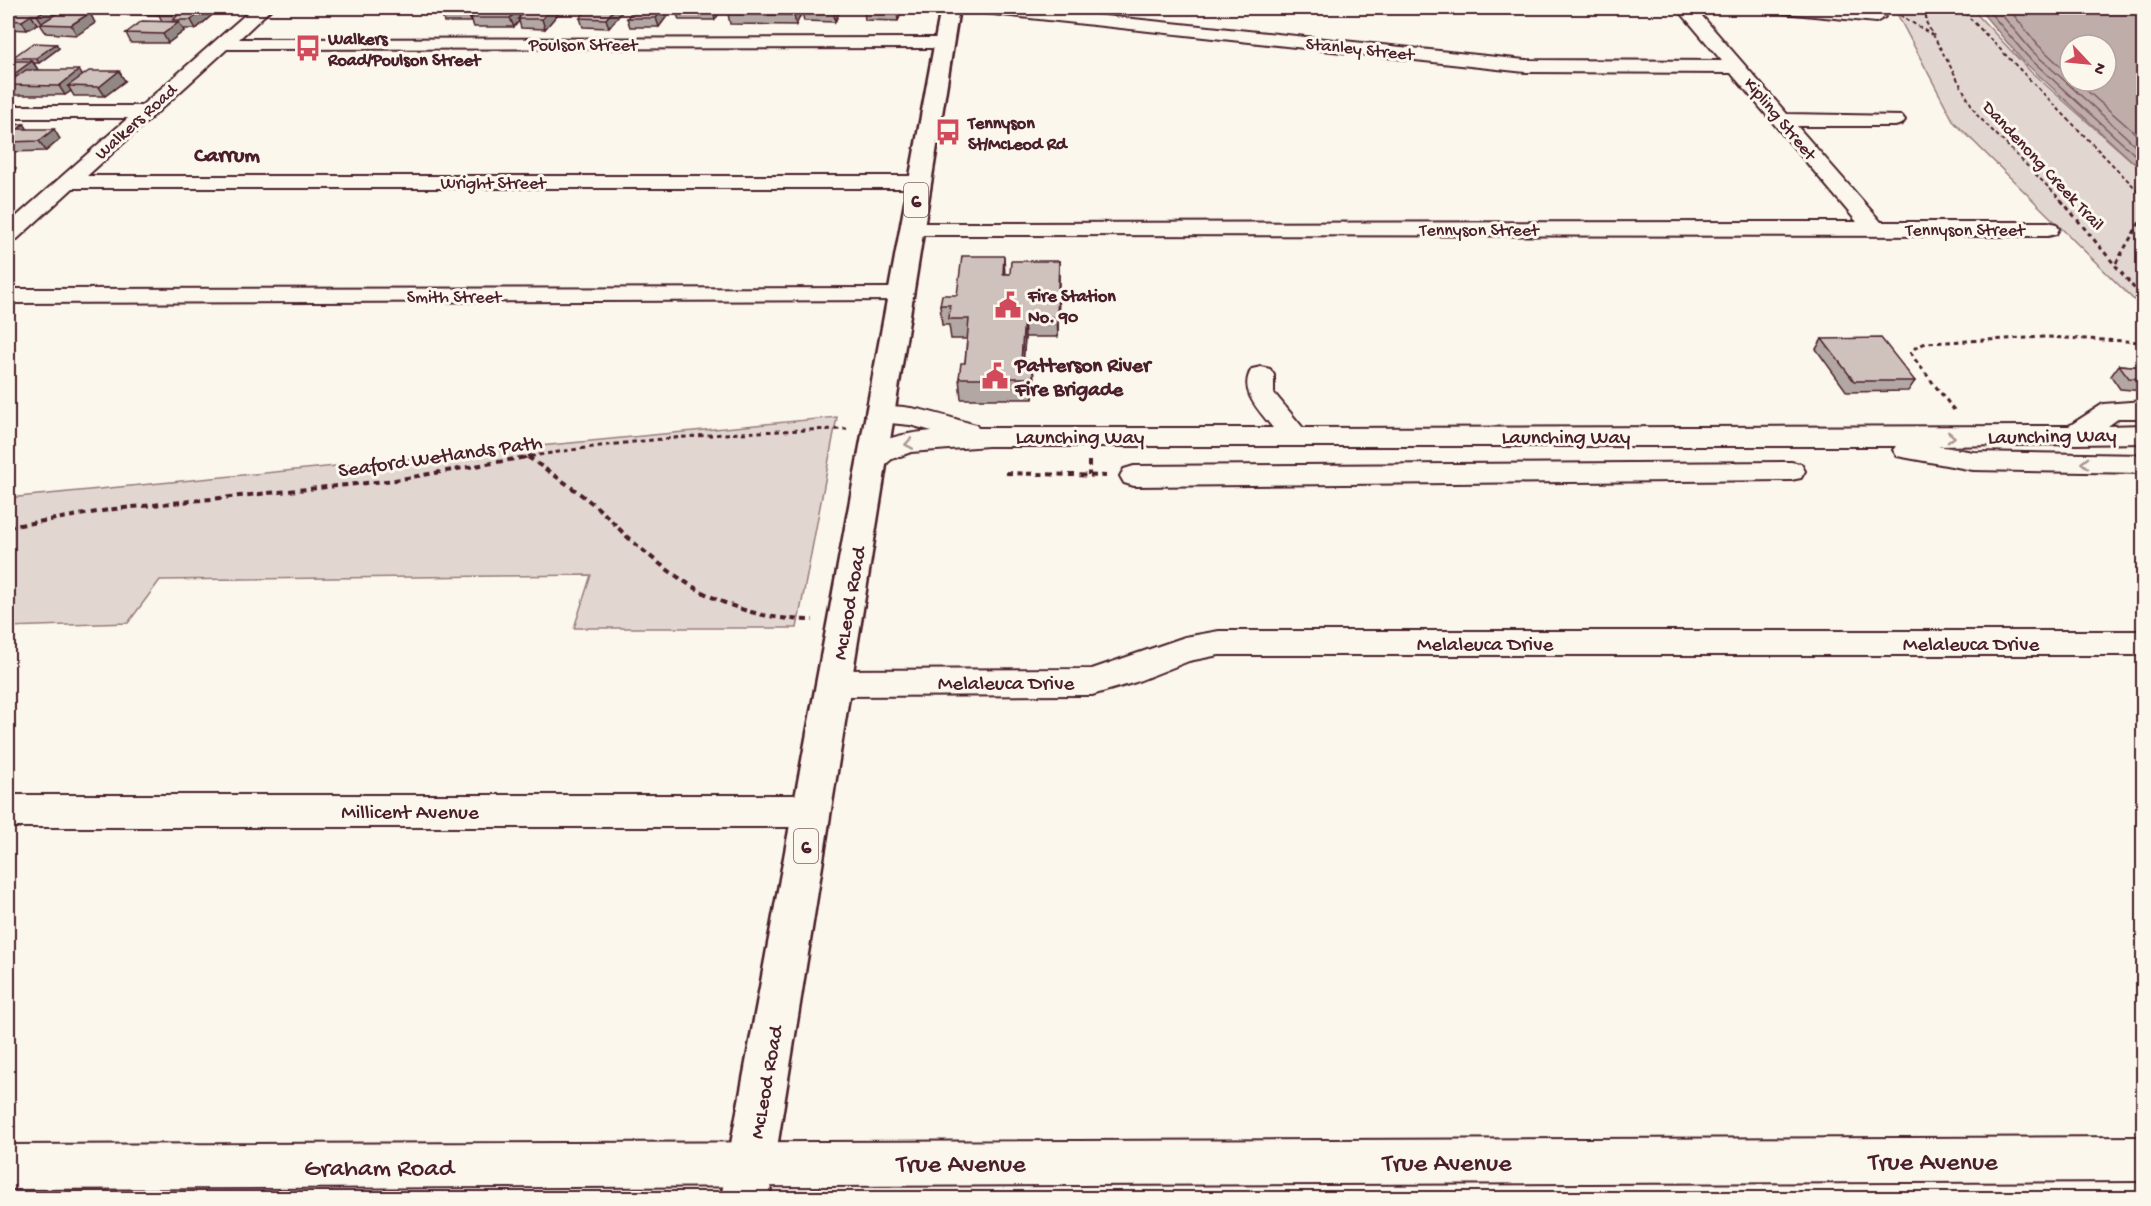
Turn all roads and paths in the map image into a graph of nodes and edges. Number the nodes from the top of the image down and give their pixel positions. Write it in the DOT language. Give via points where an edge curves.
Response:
graph roads {
  1 [pos="262,8"];
  2 [pos="950,8"];
  3 [pos="984,8"];
  4 [pos="1686,8"];
  5 [pos="1783,8"];
  6 [pos="1926,8"];
  7 [pos="1960,8"];
  8 [pos="1895,14"];
  9 [pos="1876,17"];
  10 [pos="1933,35"];
  11 [pos="944,43"];
  12 [pos="222,44"];
  13 [pos="1737,67"];
  14 [pos="8,112"];
  15 [pos="145,112"];
  16 [pos="1782,120"];
  17 [pos="1895,120"];
  18 [pos="66,182"];
  19 [pos="919,182"];
  20 [pos="2144,197"];
  21 [pos="2144,215"];
  22 [pos="2048,229"];
  23 [pos="911,230"];
  24 [pos="1875,230"];
  25 [pos="8,234"];
  26 [pos="2116,263"];
  27 [pos="900,295"];
  28 [pos="8,296"];
  29 [pos="2144,300"];
  30 [pos="2144,342"];
  31 [pos="1261,375"];
  32 [pos="2144,408"];
  33 [pos="878,421"];
  34 [pos="2126,427"];
  35 [pos="1822,435"];
  36 [pos="1295,436"];
  37 [pos="988,437"];
  38 [pos="1975,437"];
  39 [pos="527,457"];
  40 [pos="2144,464"];
  41 [pos="1006,473"];
  42 [pos="870,476"];
  43 [pos="1134,476"];
  44 [pos="8,527"];
  45 [pos="846,617"];
  46 [pos="2144,643"];
  47 [pos="834,683"];
  48 [pos="8,811"];
  49 [pos="812,811"];
  50 [pos="2144,1159"];
  51 [pos="8,1167"];
  52 [pos="748,1181"];
  1 -- 12 [label="street, Walkers Road"];
  2 -- 11 [label="main road, McLeod Road / 6"];
  3 -- 13 [label="street, Stanley Street" via="1532,66"];
  4 -- 13 [label="street, Kipling Street"];
  5 -- 9 [label="street"];
  6 -- 10 [label="path, Dandenong Creek Trail" via="1926,22"];
  7 -- 20 [label="path"];
  8 -- 10 [label="path"];
  10 -- 26 [label="path, Dandenong Creek Trail" via="1977,115 2051,188"];
  11 -- 12 [label="street, Poulson Street"];
  11 -- 19 [label="main road, McLeod Road / 6"];
  12 -- 15 [label="street, Walkers Road"];
  13 -- 16 [label="street, Kipling Street"];
  14 -- 15 [label="street"];
  15 -- 18 [label="street, Walkers Road"];
  16 -- 17 [label="street"];
  16 -- 24 [label="street, Kipling Street"];
  18 -- 19 [label="street, Wright Street"];
  18 -- 25 [label="street, Walkers Road"];
  19 -- 23 [label="main road, McLeod Road / 6"];
  21 -- 26 [label="path"];
  22 -- 24 [label="street, Tennyson Street"];
  23 -- 24 [label="street, Tennyson Street"];
  23 -- 27 [label="main road, McLeod Road / 6"];
  26 -- 29 [label="path, Dandenong Creek Trail"];
  27 -- 28 [label="street, Smith Street"];
  27 -- 33 [label="main road, McLeod Road / 6"];
  30 -- 38 [label="path" via="2046,337 1926,343 1916,347 1911,353 1913,357"];
  31 -- 36 [label="street" via="1261,394"];
  32 -- 34 [label="street, Launching Way" via="2120,408"];
  33 -- 37 [label="street, Launching Way" via="919,418"];
  33 -- 39 [label="path, Seaford Wetlands Path" via="640,442"];
  33 -- 42 [label="main road, McLeod Road / 6"];
  34 -- 38 [label="street, Launching Way" via="2074,436"];
  35 -- 36 [label="street, Launching Way"];
  35 -- 38 [label="street, Launching Way, one-way"];
  40 -- 35 [label="street, one-way" via="1953,459 1859,438"];
  35 -- 43 [label="street" via="1784,471"];
  36 -- 37 [label="street, Launching Way"];
  37 -- 42 [label="street, Launching Way, one-way" via="886,449"];
  39 -- 44 [label="path, Seaford Wetlands Path" via="395,480 114,509"];
  39 -- 45 [label="path" via="605,514 676,576 716,602 771,619"];
  41 -- 43 [label="path"];
  42 -- 45 [label="main road, McLeod Road / 6"];
  45 -- 47 [label="main road, McLeod Road / 6"];
  46 -- 47 [label="street, Melaleuca Drive" via="1219,643 1185,647 1123,674 1092,682"];
  47 -- 49 [label="main road, McLeod Road / 6"];
  48 -- 49 [label="street, Millicent Avenue"];
  49 -- 52 [label="main road, McLeod Road / 6"];
  50 -- 52 [label="street, True Avenue"];
  51 -- 52 [label="street, Graham Road"];
}
